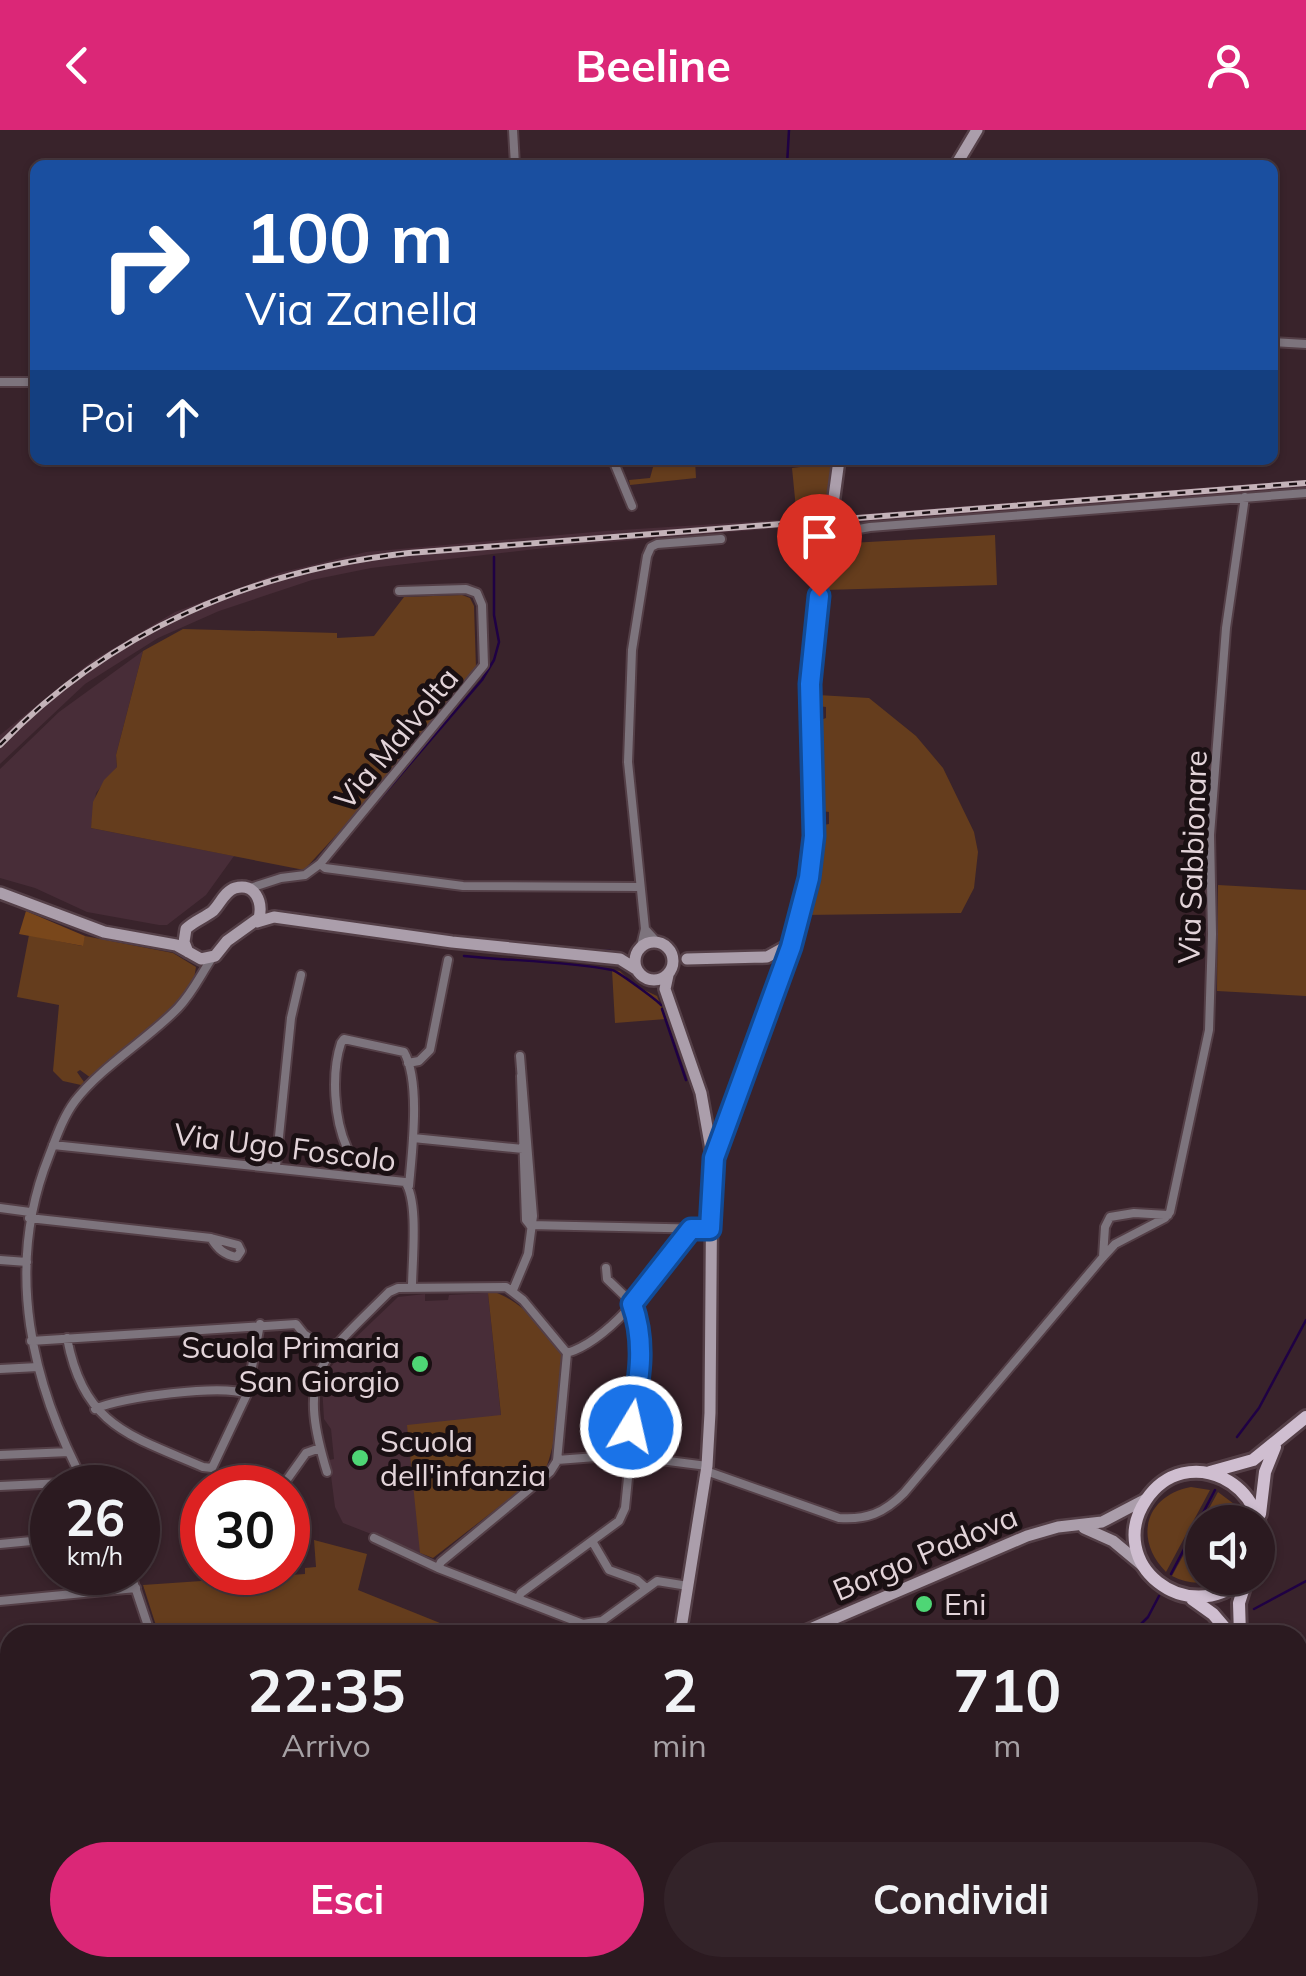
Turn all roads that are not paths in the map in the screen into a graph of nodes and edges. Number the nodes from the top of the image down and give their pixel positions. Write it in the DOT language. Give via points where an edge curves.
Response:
graph roads {
  1 [pos="513,130"];
  2 [pos="978,130"];
  3 [pos="514,160"];
  4 [pos="959,160"];
  5 [pos="1278,342"];
  6 [pos="1306,344"];
  7 [pos="0,382"];
  8 [pos="30,382"];
  9 [pos="615,465"];
  10 [pos="839,465"];
  11 [pos="1306,493"];
  12 [pos="1245,497"];
  13 [pos="632,506"];
  14 [pos="805,532"];
  15 [pos="828,533"];
  16 [pos="721,539"];
  17 [pos="399,591"];
  18 [pos="320,864"];
  19 [pos="266,884"];
  20 [pos="639,887"];
  21 [pos="248,888"];
  22 [pos="0,893"];
  23 [pos="261,904"];
  24 [pos="274,917"];
  25 [pos="254,923"];
  26 [pos="645,929"];
  27 [pos="796,929"];
  28 [pos="185,932"];
  29 [pos="162,940"];
  30 [pos="656,941"];
  31 [pos="640,948"];
  32 [pos="672,952"];
  33 [pos="191,954"];
  34 [pos="212,958"];
  35 [pos="734,958"];
  36 [pos="764,958"];
  37 [pos="686,959"];
  38 [pos="448,960"];
  39 [pos="620,960"];
  40 [pos="636,969"];
  41 [pos="670,972"];
  42 [pos="301,975"];
  43 [pos="202,978"];
  44 [pos="778,979"];
  45 [pos="650,980"];
  46 [pos="665,989"];
  47 [pos="520,1056"];
  48 [pos="408,1063"];
  49 [pos="729,1112"];
  50 [pos="706,1118"];
  51 [pos="413,1138"];
  52 [pos="54,1145"];
  53 [pos="348,1148"];
  54 [pos="525,1149"];
  55 [pos="276,1166"];
  56 [pos="712,1172"];
  57 [pos="410,1186"];
  58 [pos="0,1208"];
  59 [pos="1168,1214"];
  60 [pos="30,1215"];
  61 [pos="530,1225"];
  62 [pos="691,1229"];
  63 [pos="710,1229"];
  64 [pos="212,1238"];
  65 [pos="1102,1257"];
  66 [pos="0,1260"];
  67 [pos="27,1262"];
  68 [pos="606,1268"];
  69 [pos="412,1287"];
  70 [pos="513,1290"];
  71 [pos="632,1304"];
  72 [pos="260,1324"];
  73 [pos="67,1338"];
  74 [pos="31,1341"];
  75 [pos="330,1352"];
  76 [pos="567,1352"];
  77 [pos="38,1367"];
  78 [pos="0,1369"];
  79 [pos="247,1394"];
  80 [pos="96,1409"];
  81 [pos="1306,1417"];
  82 [pos="1283,1434"];
  83 [pos="320,1448"];
  84 [pos="69,1452"];
  85 [pos="0,1455"];
  86 [pos="631,1456"];
  87 [pos="557,1460"];
  88 [pos="76,1465"];
  89 [pos="297,1465"];
  90 [pos="707,1469"];
  91 [pos="328,1472"];
  92 [pos="1208,1473"];
  93 [pos="0,1486"];
  94 [pos="30,1486"];
  95 [pos="1146,1499"];
  96 [pos="1253,1505"];
  97 [pos="1262,1505"];
  98 [pos="1075,1526"];
  99 [pos="374,1538"];
  100 [pos="30,1541"];
  101 [pos="592,1541"];
  102 [pos="0,1544"];
  103 [pos="1144,1566"];
  104 [pos="438,1568"];
  105 [pos="688,1586"];
  106 [pos="646,1588"];
  107 [pos="63,1595"];
  108 [pos="138,1595"];
  109 [pos="1204,1595"];
  110 [pos="1241,1595"];
  111 [pos="1190,1597"];
  112 [pos="518,1599"];
  113 [pos="0,1601"];
  114 [pos="147,1625"];
  115 [pos="682,1625"];
  116 [pos="819,1625"];
  117 [pos="1222,1625"];
  118 [pos="1239,1625"];
  1 -- 3 [label="street"];
  2 -- 4 [label="street"];
  5 -- 6 [label="street"];
  7 -- 8 [label="street"];
  9 -- 13 [label="street"];
  10 -- 15 [label="street"];
  11 -- 12 [label="street"];
  12 -- 15 [label="street"];
  12 -- 59 [label="street, Via Sabbionare" via="1226,628 1210,835 1209,1030"];
  14 -- 15 [label="street"];
  15 -- 27 [label="street" via="810,674 813,843"];
  16 -- 20 [label="street" via="657,544 647,556 632,650 628,762"];
  17 -- 18 [label="street, Via Malvolta" via="477,592 486,662"];
  18 -- 19 [label="street" via="305,875"];
  18 -- 20 [label="street" via="463,886"];
  19 -- 21 [label="street"];
  19 -- 23 [label="street"];
  20 -- 26 [label="street"];
  21 -- 23 [label="street"];
  21 -- 28 [label="street" via="232,889"];
  22 -- 29 [label="street" via="104,932"];
  23 -- 24 [label="street"];
  23 -- 25 [label="street"];
  24 -- 25 [label="street"];
  24 -- 39 [label="street"];
  25 -- 34 [label="street"];
  26 -- 30 [label="street"];
  26 -- 31 [label="street"];
  27 -- 35 [label="street" via="776,948"];
  27 -- 36 [label="street" via="787,946"];
  27 -- 44 [label="street"];
  28 -- 29 [label="street"];
  28 -- 33 [label="street"];
  29 -- 33 [label="street"];
  30 -- 31 [label="street"];
  30 -- 32 [label="street"];
  31 -- 39 [label="street"];
  31 -- 40 [label="street"];
  32 -- 37 [label="street"];
  32 -- 41 [label="street"];
  33 -- 34 [label="street"];
  33 -- 43 [label="street"];
  34 -- 43 [label="street"];
  35 -- 36 [label="street"];
  35 -- 37 [label="street"];
  36 -- 44 [label="street" via="776,966"];
  37 -- 41 [label="street"];
  38 -- 48 [label="street" via="430,1050"];
  39 -- 40 [label="street"];
  40 -- 45 [label="street"];
  41 -- 45 [label="street"];
  41 -- 46 [label="street"];
  42 -- 55 [label="street"];
  43 -- 52 [label="street" via="78,1098"];
  44 -- 49 [label="street"];
  45 -- 46 [label="street"];
  46 -- 50 [label="street"];
  47 -- 54 [label="street"];
  48 -- 51 [label="street"];
  48 -- 53 [label="street" via="404,1052 342,1042 336,1094"];
  49 -- 50 [label="street" via="719,1124"];
  49 -- 56 [label="street"];
  50 -- 56 [label="street"];
  51 -- 54 [label="street"];
  51 -- 57 [label="street"];
  52 -- 55 [label="street, Via Ugo Foscolo"];
  52 -- 60 [label="street"];
  54 -- 61 [label="street"];
  55 -- 57 [label="street, Via Ugo Foscolo"];
  56 -- 63 [label="street"];
  57 -- 69 [label="street, Via Ugo Foscolo"];
  58 -- 60 [label="street"];
  59 -- 65 [label="street"];
  59 -- 65 [label="street" via="1110,1217"];
  60 -- 64 [label="street"];
  60 -- 67 [label="street"];
  61 -- 62 [label="street"];
  61 -- 70 [label="street" via="528,1254"];
  62 -- 63 [label="street"];
  62 -- 71 [label="street"];
  63 -- 90 [label="street"];
  65 -- 90 [label="street" via="904,1492 878,1514 838,1518"];
  66 -- 67 [label="street"];
  67 -- 74 [label="street"];
  68 -- 71 [label="street" via="607,1279"];
  69 -- 70 [label="street"];
  69 -- 75 [label="street" via="391,1290"];
  70 -- 76 [label="street"];
  71 -- 76 [label="street" via="592,1340"];
  71 -- 86 [label="street" via="642,1355"];
  72 -- 73 [label="street"];
  72 -- 75 [label="street" via="296,1324"];
  72 -- 79 [label="street"];
  73 -- 74 [label="street"];
  73 -- 80 [label="street"];
  74 -- 77 [label="street"];
  75 -- 83 [label="street" via="314,1385"];
  76 -- 87 [label="street"];
  77 -- 78 [label="street"];
  77 -- 84 [label="street"];
  79 -- 80 [label="street" via="126,1399"];
  79 -- 80 [label="street" via="212,1468 120,1430"];
  81 -- 82 [label="main road"];
  82 -- 92 [label="main road" via="1244,1465"];
  82 -- 97 [label="main road" via="1265,1472"];
  83 -- 89 [label="street" via="306,1452"];
  83 -- 91 [label="street"];
  84 -- 85 [label="street"];
  84 -- 88 [label="street"];
  86 -- 87 [label="street"];
  86 -- 90 [label="street"];
  86 -- 101 [label="street" via="622,1516"];
  87 -- 104 [label="street"];
  90 -- 105 [label="street"];
  92 -- 95 [label="main road" via="1173,1477"];
  92 -- 96 [label="main road" via="1239,1488"];
  93 -- 94 [label="street"];
  95 -- 98 [label="street, Borgo Padova" via="1107,1520"];
  95 -- 103 [label="main road" via="1135,1532"];
  98 -- 103 [label="street" via="1113,1541"];
  98 -- 116 [label="street, Borgo Padova" via="1022,1538"];
  99 -- 104 [label="street"];
  100 -- 102 [label="street"];
  101 -- 106 [label="street" via="609,1570"];
  101 -- 112 [label="street"];
  103 -- 111 [label="main road" via="1159,1584"];
  104 -- 112 [label="street"];
  105 -- 106 [label="street" via="658,1582"];
  105 -- 115 [label="street"];
  106 -- 112 [label="street" via="602,1621 584,1624"];
  107 -- 113 [label="street"];
  108 -- 114 [label="street"];
  109 -- 111 [label="main road"];
  110 -- 118 [label="main road"];
  111 -- 117 [label="main road"];
}
